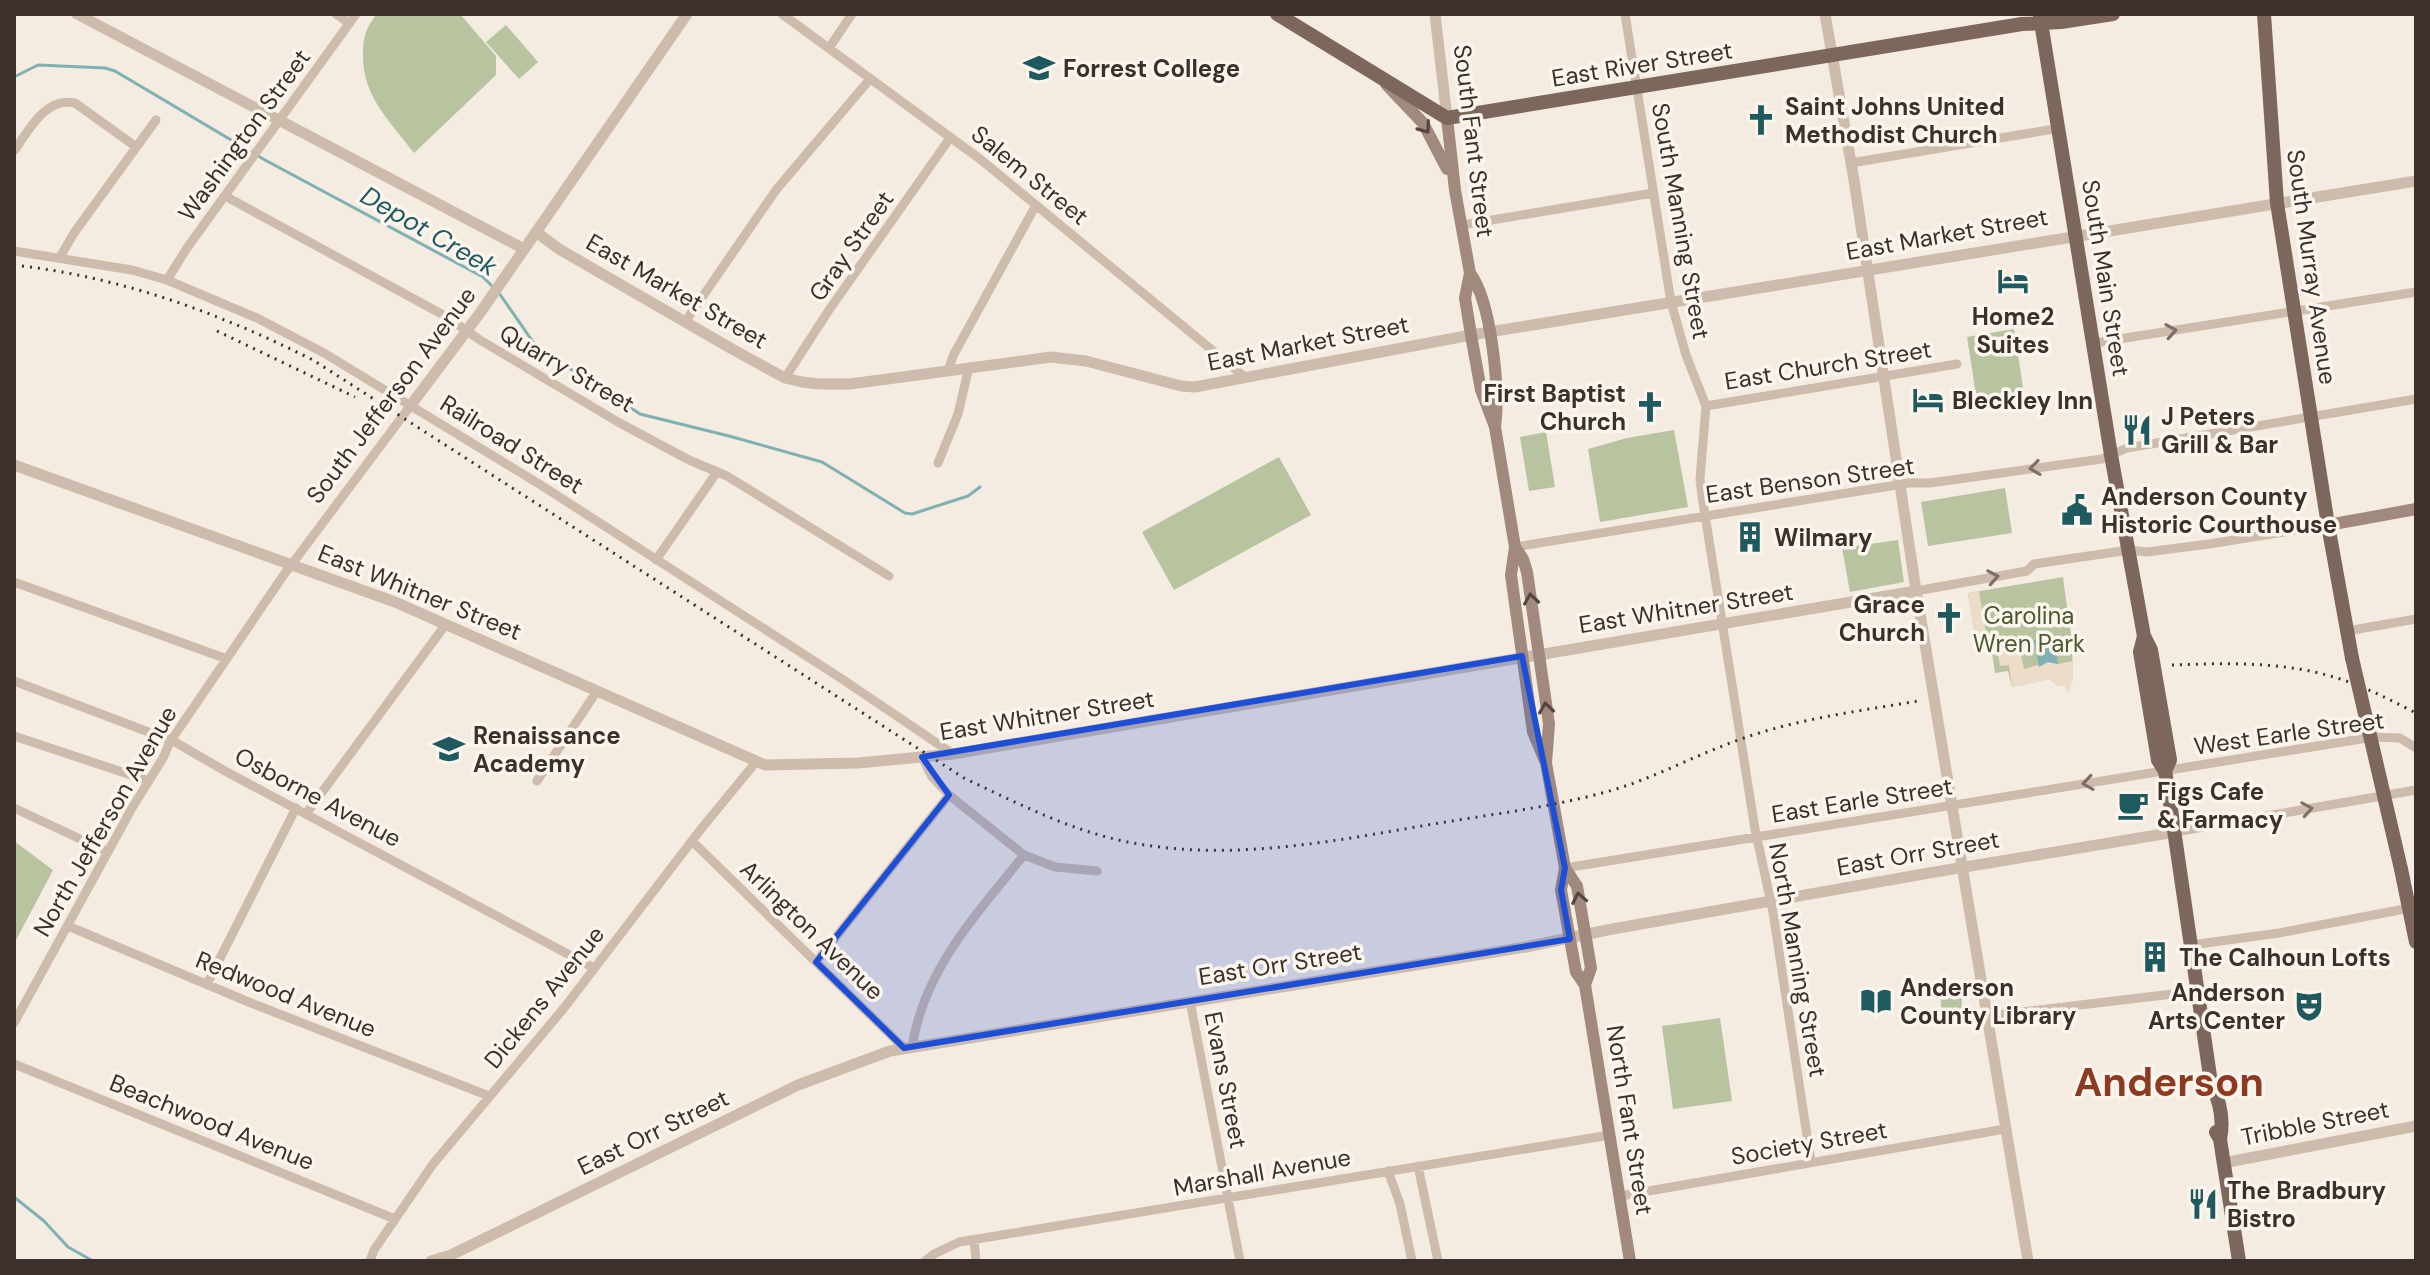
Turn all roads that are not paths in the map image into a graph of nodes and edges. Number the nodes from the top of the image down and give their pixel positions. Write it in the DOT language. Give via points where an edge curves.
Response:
graph roads {
  1 [pos="77,14"];
  2 [pos="336,14"];
  3 [pos="356,14"];
  4 [pos="687,14"];
  5 [pos="782,14"];
  6 [pos="852,14"];
  7 [pos="1277,14"];
  8 [pos="1435,14"];
  9 [pos="1625,14"];
  10 [pos="1825,14"];
  11 [pos="2113,14"];
  12 [pos="2264,14"];
  13 [pos="2041,18"];
  14 [pos="349,23"];
  15 [pos="829,48"];
  16 [pos="1831,55"];
  17 [pos="1378,76"];
  18 [pos="870,79"];
  19 [pos="1637,87"];
  20 [pos="1447,118"];
  21 [pos="156,120"];
  22 [pos="281,121"];
  23 [pos="2060,128"];
  24 [pos="950,138"];
  25 [pos="135,146"];
  26 [pos="14,151"];
  27 [pos="1851,163"];
  28 [pos="2416,181"];
  29 [pos="1455,190"];
  30 [pos="1653,193"];
  31 [pos="225,196"];
  32 [pos="2277,203"];
  33 [pos="1036,205"];
  34 [pos="1462,225"];
  35 [pos="536,232"];
  36 [pos="2077,234"];
  37 [pos="524,249"];
  38 [pos="14,251"];
  39 [pos="60,257"];
  40 [pos="1866,270"];
  41 [pos="1470,273"];
  42 [pos="167,280"];
  43 [pos="2416,292"];
  44 [pos="1671,302"];
  45 [pos="2294,311"];
  46 [pos="685,322"];
  47 [pos="467,331"];
  48 [pos="1488,332"];
  49 [pos="1471,335"];
  50 [pos="2094,343"];
  51 [pos="1957,364"];
  52 [pos="969,367"];
  53 [pos="948,370"];
  54 [pos="1882,377"];
  55 [pos="785,378"];
  56 [pos="1246,378"];
  57 [pos="2416,399"];
  58 [pos="411,405"];
  59 [pos="1706,406"];
  60 [pos="2311,418"];
  61 [pos="1495,427"];
  62 [pos="2111,455"];
  63 [pos="938,463"];
  64 [pos="14,465"];
  65 [pos="717,472"];
  66 [pos="1899,484"];
  67 [pos="2416,509"];
  68 [pos="1705,516"];
  69 [pos="2328,525"];
  70 [pos="1515,547"];
  71 [pos="2129,550"];
  72 [pos="656,560"];
  73 [pos="293,564"];
  74 [pos="889,576"];
  75 [pos="14,582"];
  76 [pos="1916,591"];
  77 [pos="2416,619"];
  78 [pos="1722,623"];
  79 [pos="446,624"];
  80 [pos="2347,631"];
  81 [pos="1539,653"];
  82 [pos="1522,656"];
  83 [pos="227,659"];
  84 [pos="14,681"];
  85 [pos="597,691"];
  86 [pos="14,736"];
  87 [pos="170,742"];
  88 [pos="2416,748"];
  89 [pos="953,754"];
  90 [pos="922,757"];
  91 [pos="756,762"];
  92 [pos="1546,763"];
  93 [pos="2165,771"];
  94 [pos="149,781"];
  95 [pos="537,781"];
  96 [pos="2416,790"];
  97 [pos="949,795"];
  98 [pos="1952,805"];
  99 [pos="14,808"];
  100 [pos="296,808"];
  101 [pos="306,814"];
  102 [pos="2175,832"];
  103 [pos="1757,837"];
  104 [pos="692,841"];
  105 [pos="108,852"];
  106 [pos="1024,855"];
  107 [pos="1963,867"];
  108 [pos="1565,868"];
  109 [pos="1097,871"];
  110 [pos="1770,902"];
  111 [pos="2410,908"];
  112 [pos="68,926"];
  113 [pos="1586,935"];
  114 [pos="1570,939"];
  115 [pos="2416,942"];
  116 [pos="2191,945"];
  117 [pos="816,962"];
  118 [pos="594,968"];
  119 [pos="207,984"];
  120 [pos="1585,985"];
  121 [pos="2198,991"];
  122 [pos="1190,1001"];
  123 [pos="1987,1016"];
  124 [pos="14,1023"];
  125 [pos="908,1048"];
  126 [pos="14,1064"];
  127 [pos="489,1096"];
  128 [pos="2416,1126"];
  129 [pos="2005,1129"];
  130 [pos="1610,1135"];
  131 [pos="1811,1162"];
  132 [pos="2223,1163"];
  133 [pos="1418,1166"];
  134 [pos="1388,1171"];
  135 [pos="1620,1196"];
  136 [pos="1229,1199"];
  137 [pos="395,1219"];
  138 [pos="974,1240"];
  139 [pos="370,1261"];
  140 [pos="431,1261"];
  141 [pos="925,1261"];
  142 [pos="976,1261"];
  143 [pos="1240,1261"];
  144 [pos="1412,1261"];
  145 [pos="1438,1261"];
  146 [pos="1630,1261"];
  147 [pos="2028,1261"];
  148 [pos="2239,1261"];
  1 -- 22 [label="street"];
  2 -- 14 [label="street"];
  3 -- 14 [label="street, Washington Street"];
  4 -- 35 [label="street, South Jefferson Avenue"];
  5 -- 15 [label="street, Salem Street"];
  6 -- 15 [label="street"];
  7 -- 17 [label="main road"];
  8 -- 20 [label="street, South Fant Street"];
  9 -- 19 [label="street, South Manning Street"];
  10 -- 16 [label="street"];
  11 -- 13 [label="main road, East River Street" via="2061,22"];
  12 -- 32 [label="main road, South Murray Avenue"];
  13 -- 16 [label="main road, East River Street"];
  13 -- 23 [label="main road, South Main Street"];
  14 -- 22 [label="street, Washington Street"];
  15 -- 18 [label="street, Salem Street"];
  16 -- 19 [label="main road, East River Street"];
  16 -- 27 [label="street"];
  17 -- 20 [label="main road"];
  17 -- 29 [label="main road, one-way" via="1432,136"];
  18 -- 24 [label="street, Salem Street"];
  18 -- 46 [label="street" via="776,190"];
  19 -- 20 [label="main road, East River Street"];
  19 -- 30 [label="street, South Manning Street"];
  20 -- 29 [label="main road, South Fant Street"];
  21 -- 25 [label="street"];
  22 -- 31 [label="street, Washington Street"];
  22 -- 37 [label="street"];
  23 -- 27 [label="street"];
  23 -- 36 [label="main road, South Main Street"];
  24 -- 33 [label="street, Salem Street"];
  24 -- 55 [label="street, Gray Street"];
  25 -- 26 [label="street" via="65,101 42,114"];
  25 -- 39 [label="street"];
  27 -- 40 [label="street"];
  28 -- 32 [label="street, East Market Street"];
  29 -- 34 [label="main road, South Fant Street"];
  30 -- 34 [label="street"];
  30 -- 44 [label="street, South Manning Street"];
  31 -- 42 [label="street, Washington Street"];
  31 -- 47 [label="street, Quarry Street"];
  32 -- 36 [label="street, East Market Street"];
  32 -- 45 [label="main road, South Murray Avenue"];
  33 -- 53 [label="street"];
  33 -- 56 [label="street, Salem Street"];
  34 -- 41 [label="main road, South Fant Street"];
  35 -- 37 [label="street, South Jefferson Avenue"];
  35 -- 46 [label="street, East Market Street"];
  36 -- 40 [label="street, East Market Street"];
  36 -- 50 [label="main road, South Main Street"];
  37 -- 47 [label="street, South Jefferson Avenue"];
  38 -- 39 [label="street, Railroad Street"];
  39 -- 42 [label="street, Railroad Street"];
  40 -- 44 [label="street, East Market Street"];
  40 -- 54 [label="street"];
  41 -- 48 [label="main road, South Fant Street" via="1482,294"];
  41 -- 49 [label="main road, South Fant Street" via="1465,298"];
  42 -- 58 [label="street, Railroad Street" via="257,318"];
  43 -- 45 [label="street"];
  44 -- 48 [label="street, East Market Street"];
  44 -- 59 [label="street, South Manning Street"];
  50 -- 45 [label="street, one-way"];
  45 -- 60 [label="main road, South Murray Avenue"];
  46 -- 55 [label="street, East Market Street"];
  47 -- 58 [label="street, South Jefferson Avenue"];
  47 -- 65 [label="street, Quarry Street" via="618,422"];
  48 -- 49 [label="street, East Market Street"];
  48 -- 61 [label="main road, South Fant Street" via="1498,395"];
  49 -- 56 [label="street, East Market Street"];
  49 -- 61 [label="main road, South Fant Street" via="1481,390"];
  50 -- 62 [label="main road, South Main Street"];
  51 -- 54 [label="street, East Church Street"];
  52 -- 53 [label="street, East Market Street"];
  52 -- 56 [label="street, East Market Street" via="1068,358 1181,386"];
  52 -- 63 [label="street"];
  53 -- 55 [label="street, East Market Street" via="835,385"];
  54 -- 59 [label="street, East Church Street"];
  54 -- 66 [label="street"];
  57 -- 60 [label="street, East Benson Street"];
  58 -- 72 [label="street, Railroad Street"];
  58 -- 73 [label="street, South Jefferson Avenue"];
  59 -- 68 [label="street, South Manning Street" via="1700,479"];
  60 -- 62 [label="street, East Benson Street"];
  60 -- 69 [label="main road, South Murray Avenue"];
  61 -- 70 [label="main road, South Fant Street"];
  62 -- 66 [label="street, East Benson Street, one-way"];
  62 -- 71 [label="main road, South Main Street"];
  64 -- 73 [label="street, East Whitner Street"];
  65 -- 72 [label="street"];
  65 -- 74 [label="street, Quarry Street"];
  66 -- 68 [label="street, East Benson Street"];
  66 -- 76 [label="street"];
  67 -- 69 [label="main road"];
  68 -- 70 [label="street, East Benson Street"];
  68 -- 78 [label="street, South Manning Street"];
  69 -- 71 [label="street, East Whitner Street" via="2147,552"];
  69 -- 80 [label="main road, South Murray Avenue"];
  81 -- 70 [label="main road, South Fant Street, one-way" via="1527,572"];
  70 -- 82 [label="main road, South Fant Street" via="1511,575"];
  76 -- 71 [label="street, East Whitner Street, one-way" via="2027,571 2034,564"];
  71 -- 93 [label="main road, South Main Street" via="2170,760"];
  72 -- 89 [label="street, Railroad Street"];
  73 -- 79 [label="street, East Whitner Street"];
  73 -- 83 [label="street, North Jefferson Avenue"];
  75 -- 83 [label="street"];
  76 -- 78 [label="street, East Whitner Street"];
  76 -- 98 [label="street"];
  77 -- 80 [label="street"];
  78 -- 81 [label="street, East Whitner Street"];
  78 -- 103 [label="street, North Manning Street"];
  79 -- 85 [label="street, East Whitner Street"];
  79 -- 101 [label="street"];
  80 -- 111 [label="main road, South Murray Avenue, bridge"];
  81 -- 82 [label="street, East Whitner Street"];
  92 -- 81 [label="main road, North Fant Street, one-way" via="1549,724"];
  82 -- 89 [label="street, East Whitner Street"];
  82 -- 92 [label="main road, North Fant Street" via="1533,732"];
  83 -- 87 [label="street, North Jefferson Avenue"];
  84 -- 87 [label="street, Osborne Avenue"];
  85 -- 91 [label="street, East Whitner Street"];
  85 -- 95 [label="street"];
  86 -- 94 [label="street"];
  87 -- 94 [label="street, North Jefferson Avenue"];
  87 -- 100 [label="street, Osborne Avenue"];
  88 -- 93 [label="street, West Earle Street" via="2400,738 2373,737"];
  89 -- 90 [label="street, East Whitner Street"];
  90 -- 91 [label="street, East Whitner Street" via="858,763"];
  90 -- 97 [label="street"];
  91 -- 104 [label="street, Dickens Avenue"];
  92 -- 108 [label="main road, North Fant Street"];
  93 -- 98 [label="street, East Earle Street, one-way"];
  93 -- 102 [label="main road, South Main Street"];
  94 -- 105 [label="street, North Jefferson Avenue"];
  102 -- 96 [label="street, one-way"];
  97 -- 106 [label="street"];
  97 -- 117 [label="street"];
  98 -- 103 [label="street, East Earle Street"];
  98 -- 107 [label="street"];
  99 -- 105 [label="street"];
  100 -- 101 [label="street, Osborne Avenue"];
  100 -- 119 [label="street"];
  101 -- 118 [label="street, Osborne Avenue"];
  102 -- 107 [label="street, East Orr Street"];
  102 -- 116 [label="main road, South Main Street"];
  103 -- 108 [label="street, East Earle Street"];
  103 -- 110 [label="street, North Manning Street"];
  104 -- 117 [label="street, Arlington Avenue"];
  104 -- 118 [label="street, Dickens Avenue"];
  105 -- 112 [label="street, North Jefferson Avenue"];
  106 -- 109 [label="street" via="1055,867"];
  106 -- 125 [label="street" via="938,969"];
  107 -- 110 [label="street, East Orr Street"];
  107 -- 123 [label="street"];
  113 -- 108 [label="main road, North Fant Street, one-way" via="1577,886"];
  108 -- 114 [label="main road, North Fant Street" via="1561,890"];
  110 -- 113 [label="street, East Orr Street"];
  110 -- 131 [label="street, North Manning Street"];
  111 -- 115 [label="main road, South Murray Avenue"];
  111 -- 116 [label="street"];
  112 -- 119 [label="street, Redwood Avenue"];
  112 -- 124 [label="street, North Jefferson Avenue"];
  113 -- 114 [label="street, East Orr Street"];
  113 -- 120 [label="main road, North Fant Street" via="1591,968"];
  114 -- 120 [label="main road, North Fant Street" via="1576,972"];
  114 -- 122 [label="street, East Orr Street"];
  116 -- 121 [label="main road, South Main Street"];
  117 -- 125 [label="street, Arlington Avenue"];
  118 -- 127 [label="street, Dickens Avenue"];
  119 -- 127 [label="street, Redwood Avenue"];
  120 -- 130 [label="main road, North Fant Street"];
  121 -- 123 [label="street"];
  121 -- 132 [label="main road, South Main Street" via="2211,1083 2208,1097"];
  122 -- 125 [label="street, East Orr Street"];
  122 -- 136 [label="street, Evans Street"];
  123 -- 129 [label="street"];
  125 -- 140 [label="street, East Orr Street" via="798,1085"];
  126 -- 137 [label="street, Beachwood Avenue"];
  127 -- 137 [label="street, Dickens Avenue"];
  128 -- 132 [label="street, Tribble Street"];
  129 -- 131 [label="street, Society Street"];
  129 -- 147 [label="street"];
  130 -- 133 [label="street, Marshall Avenue"];
  130 -- 135 [label="main road, North Fant Street"];
  131 -- 135 [label="street, Society Street"];
  132 -- 148 [label="main road, South Main Street"];
  133 -- 134 [label="street, Marshall Avenue"];
  133 -- 145 [label="street"];
  134 -- 136 [label="street, Marshall Avenue"];
  134 -- 144 [label="street"];
  135 -- 146 [label="main road, North Fant Street"];
  136 -- 138 [label="street, Marshall Avenue"];
  136 -- 143 [label="street, Evans Street"];
  137 -- 139 [label="street, Dickens Avenue"];
  138 -- 141 [label="street, Marshall Avenue" via="959,1242"];
  138 -- 142 [label="street"];
}
